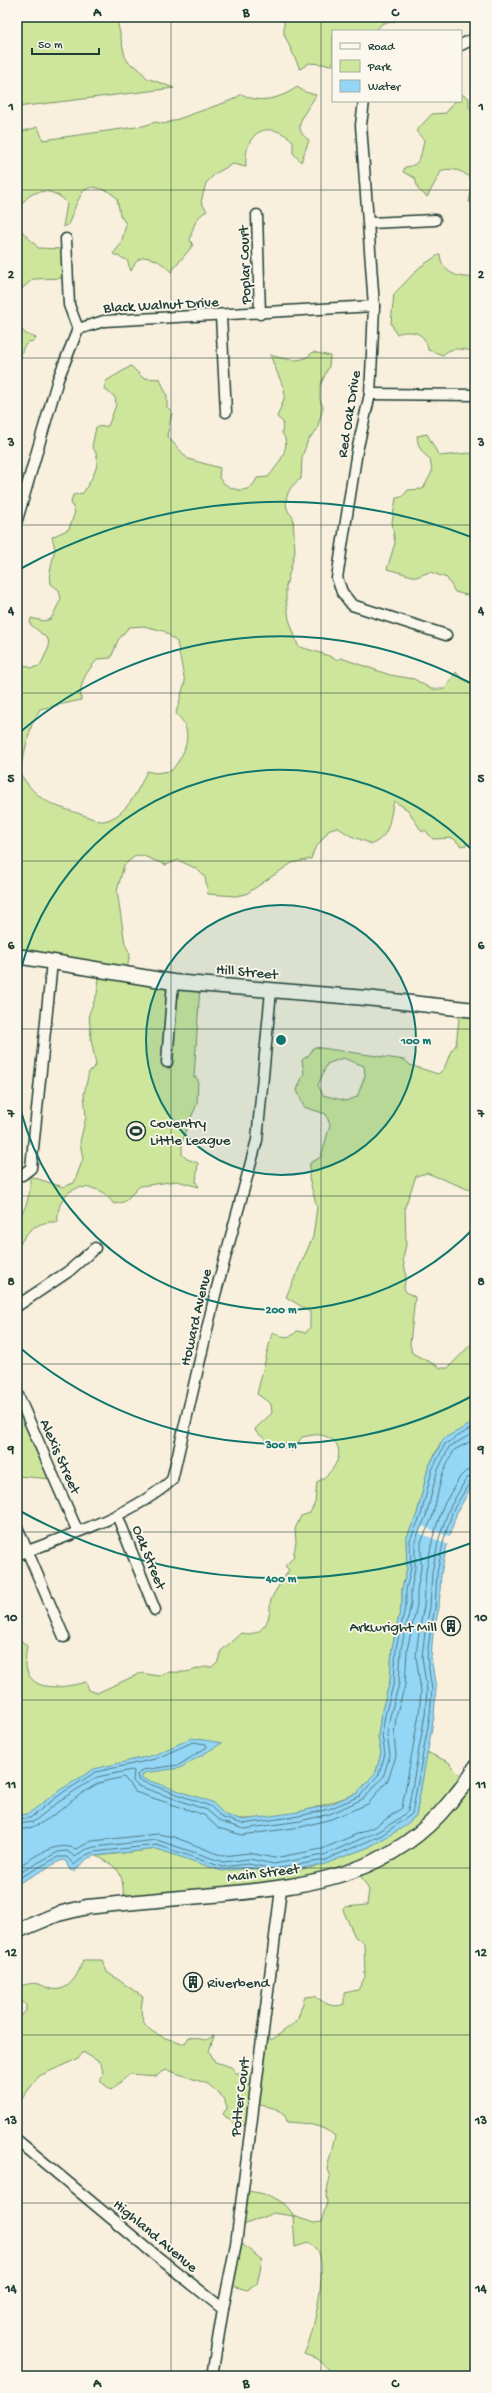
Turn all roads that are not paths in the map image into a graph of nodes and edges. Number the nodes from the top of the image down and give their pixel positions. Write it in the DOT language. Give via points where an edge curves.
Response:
graph roads {
  1 [pos="475,38"];
  2 [pos="462,44"];
  3 [pos="364,102"];
  4 [pos="258,216"];
  5 [pos="435,220"];
  6 [pos="370,223"];
  7 [pos="66,239"];
  8 [pos="374,306"];
  9 [pos="260,314"];
  10 [pos="221,316"];
  11 [pos="78,329"];
  12 [pos="370,394"];
  13 [pos="475,395"];
  14 [pos="226,412"];
  15 [pos="17,520"];
  16 [pos="446,635"];
  17 [pos="17,956"];
  18 [pos="52,962"];
  19 [pos="173,982"];
  20 [pos="271,991"];
  21 [pos="475,1010"];
  22 [pos="167,1062"];
  23 [pos="17,1174"];
  24 [pos="94,1248"];
  25 [pos="17,1306"];
  26 [pos="17,1393"];
  27 [pos="117,1515"];
  28 [pos="17,1527"];
  29 [pos="77,1530"];
  30 [pos="27,1551"];
  31 [pos="17,1555"];
  32 [pos="156,1610"];
  33 [pos="64,1637"];
  34 [pos="475,1768"];
  35 [pos="281,1889"];
  36 [pos="17,1931"];
  37 [pos="17,2140"];
  38 [pos="223,2309"];
  39 [pos="212,2376"];
  1 -- 2 [label="street"];
  3 -- 6 [label="street, Red Oak Drive" via="361,125"];
  4 -- 9 [label="street, Poplar Court"];
  5 -- 6 [label="street"];
  6 -- 8 [label="street, Red Oak Drive"];
  7 -- 11 [label="street" via="69,305"];
  8 -- 9 [label="street, Black Walnut Drive"];
  8 -- 12 [label="street, Red Oak Drive"];
  9 -- 10 [label="street, Black Walnut Drive"];
  10 -- 11 [label="street, Black Walnut Drive" via="104,321"];
  10 -- 14 [label="street"];
  11 -- 15 [label="street" via="58,379"];
  12 -- 13 [label="street"];
  12 -- 16 [label="street, Red Oak Drive" via="337,578 342,592 352,605"];
  17 -- 18 [label="main road, Hill Street"];
  18 -- 19 [label="main road, Hill Street"];
  18 -- 23 [label="street" via="31,1168 22,1175"];
  19 -- 20 [label="main road, Hill Street"];
  19 -- 22 [label="street"];
  20 -- 21 [label="main road, Hill Street" via="373,998"];
  20 -- 27 [label="street, Howard Avenue" via="257,1140 215,1295 172,1480 155,1495"];
  24 -- 25 [label="street" via="69,1271"];
  26 -- 29 [label="street, Alexis Street"];
  27 -- 29 [label="street, Howard Avenue"];
  27 -- 32 [label="street, Oak Street"];
  28 -- 30 [label="street"];
  29 -- 30 [label="street, Howard Avenue"];
  30 -- 31 [label="street, Howard Avenue"];
  30 -- 33 [label="street"];
  34 -- 35 [label="main road, Main Street" via="441,1812 409,1842 381,1859 348,1874"];
  35 -- 36 [label="main road, Main Street" via="87,1907 58,1914"];
  35 -- 38 [label="street, Potter Court" via="236,2244"];
  37 -- 38 [label="street, Highland Avenue"];
  38 -- 39 [label="street"];
}
